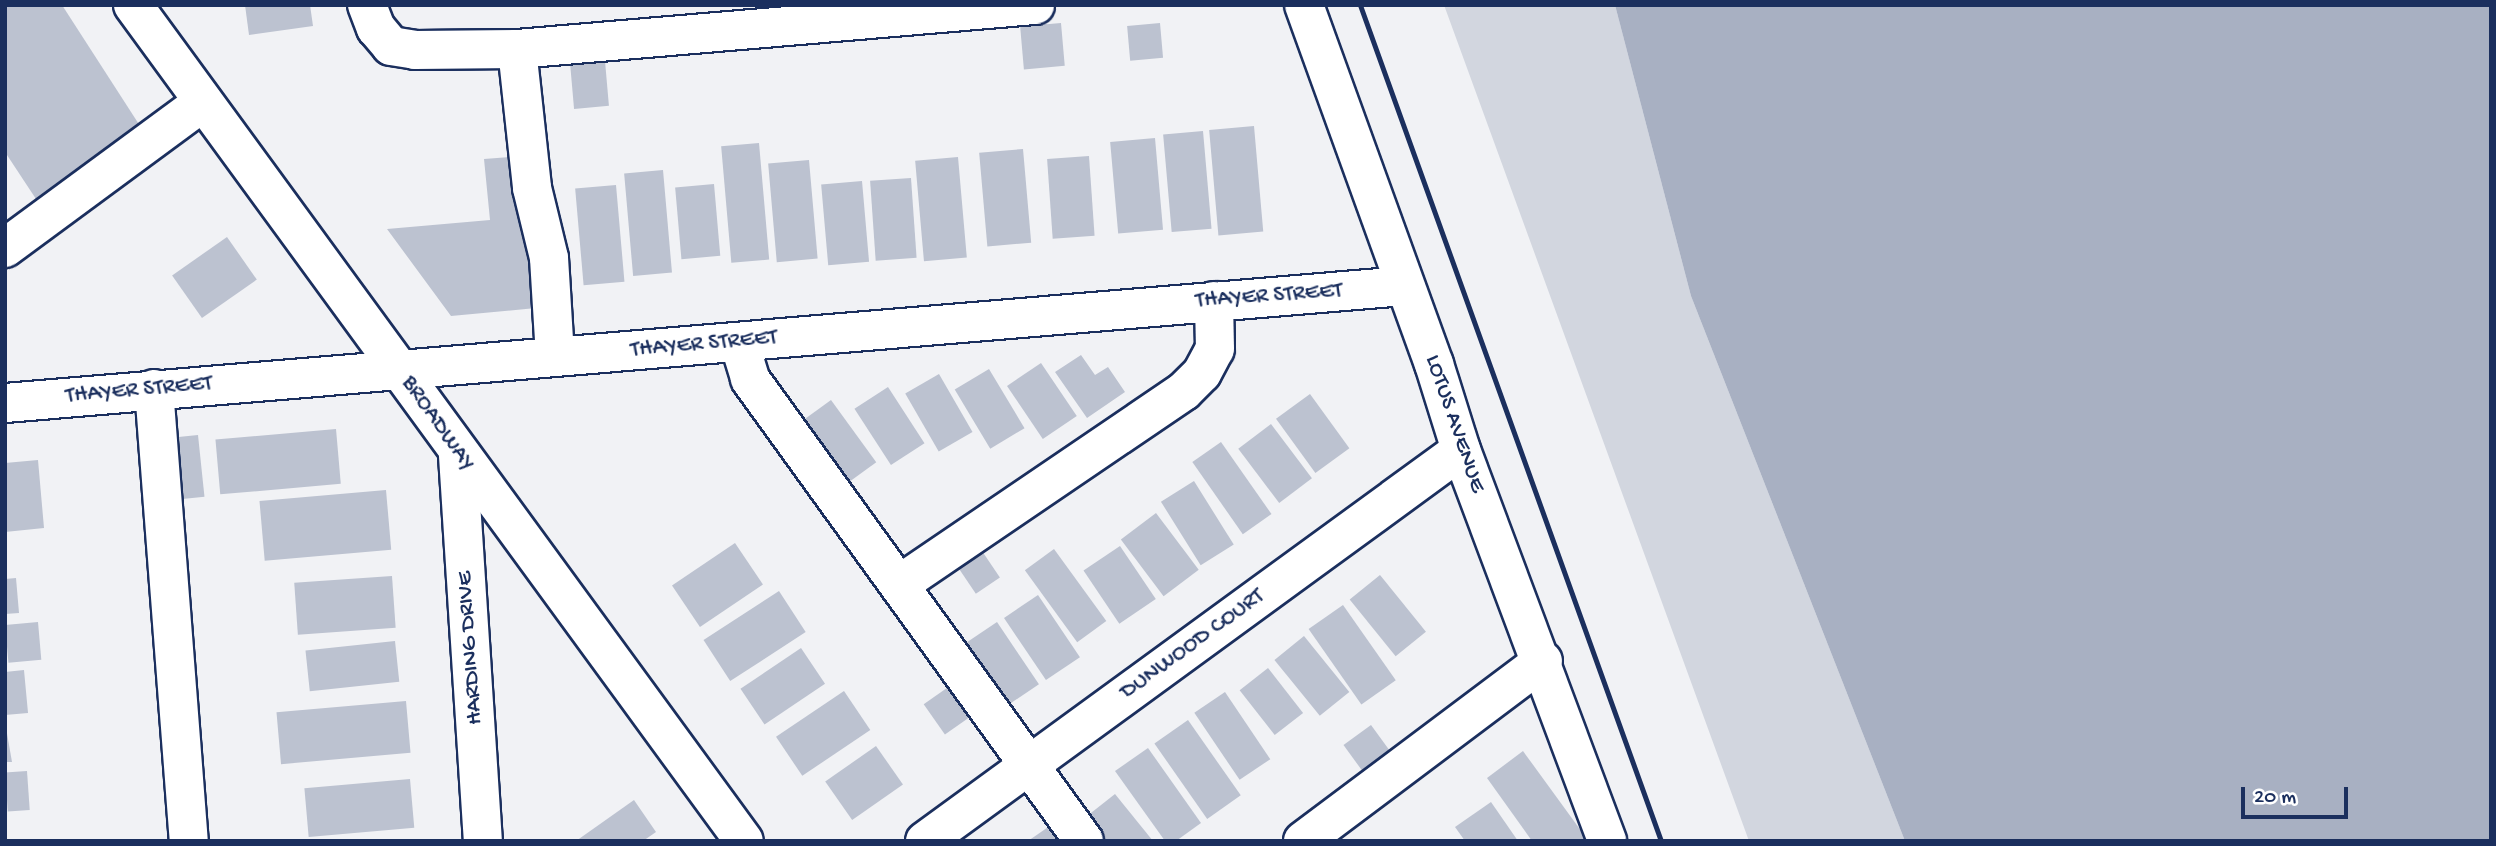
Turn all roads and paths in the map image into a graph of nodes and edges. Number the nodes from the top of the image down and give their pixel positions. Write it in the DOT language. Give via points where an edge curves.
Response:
graph roads {
  1 [pos="132,5"];
  2 [pos="367,5"];
  3 [pos="1035,5"];
  4 [pos="1304,5"];
  5 [pos="517,49"];
  6 [pos="203,102"];
  7 [pos="5,248"];
  8 [pos="1403,286"];
  9 [pos="1214,301"];
  10 [pos="739,342"];
  11 [pos="555,357"];
  12 [pos="399,371"];
  13 [pos="154,389"];
  14 [pos="5,402"];
  15 [pos="1461,450"];
  16 [pos="458,456"];
  17 [pos="900,584"];
  18 [pos="1543,661"];
  19 [pos="1030,764"];
  20 [pos="189,841"];
  21 [pos="483,841"];
  22 [pos="744,841"];
  23 [pos="925,841"];
  24 [pos="1084,841"];
  25 [pos="1303,841"];
  26 [pos="1607,841"];
  1 -- 6 [label="street, BROADWAY"];
  2 -- 5 [label="street" via="391,46"];
  3 -- 5 [label="street"];
  4 -- 8 [label="street, LOTUS AVENUE"];
  5 -- 11 [label="street" via="532,188 549,258"];
  6 -- 7 [label="street"];
  6 -- 12 [label="street, BROADWAY"];
  8 -- 9 [label="street, THAYER STREET"];
  8 -- 15 [label="street, LOTUS AVENUE"];
  9 -- 10 [label="street, THAYER STREET"];
  9 -- 17 [label="street" via="1215,349 1202,373 1184,391"];
  10 -- 11 [label="street, THAYER STREET"];
  10 -- 17 [label="street" via="750,380"];
  11 -- 12 [label="street, THAYER STREET"];
  12 -- 13 [label="street, THAYER STREET"];
  12 -- 16 [label="street, BROADWAY"];
  13 -- 14 [label="street, THAYER STREET"];
  13 -- 20 [label="street"];
  15 -- 18 [label="street, LOTUS AVENUE"];
  15 -- 19 [label="street, DUNWOOD COURT"];
  16 -- 21 [label="street, HARDING DRIVE"];
  16 -- 22 [label="street, BROADWAY"];
  17 -- 19 [label="street"];
  18 -- 25 [label="street"];
  18 -- 26 [label="street, LOTUS AVENUE"];
  19 -- 23 [label="street, DUNWOOD COURT"];
  19 -- 24 [label="street"];
}
